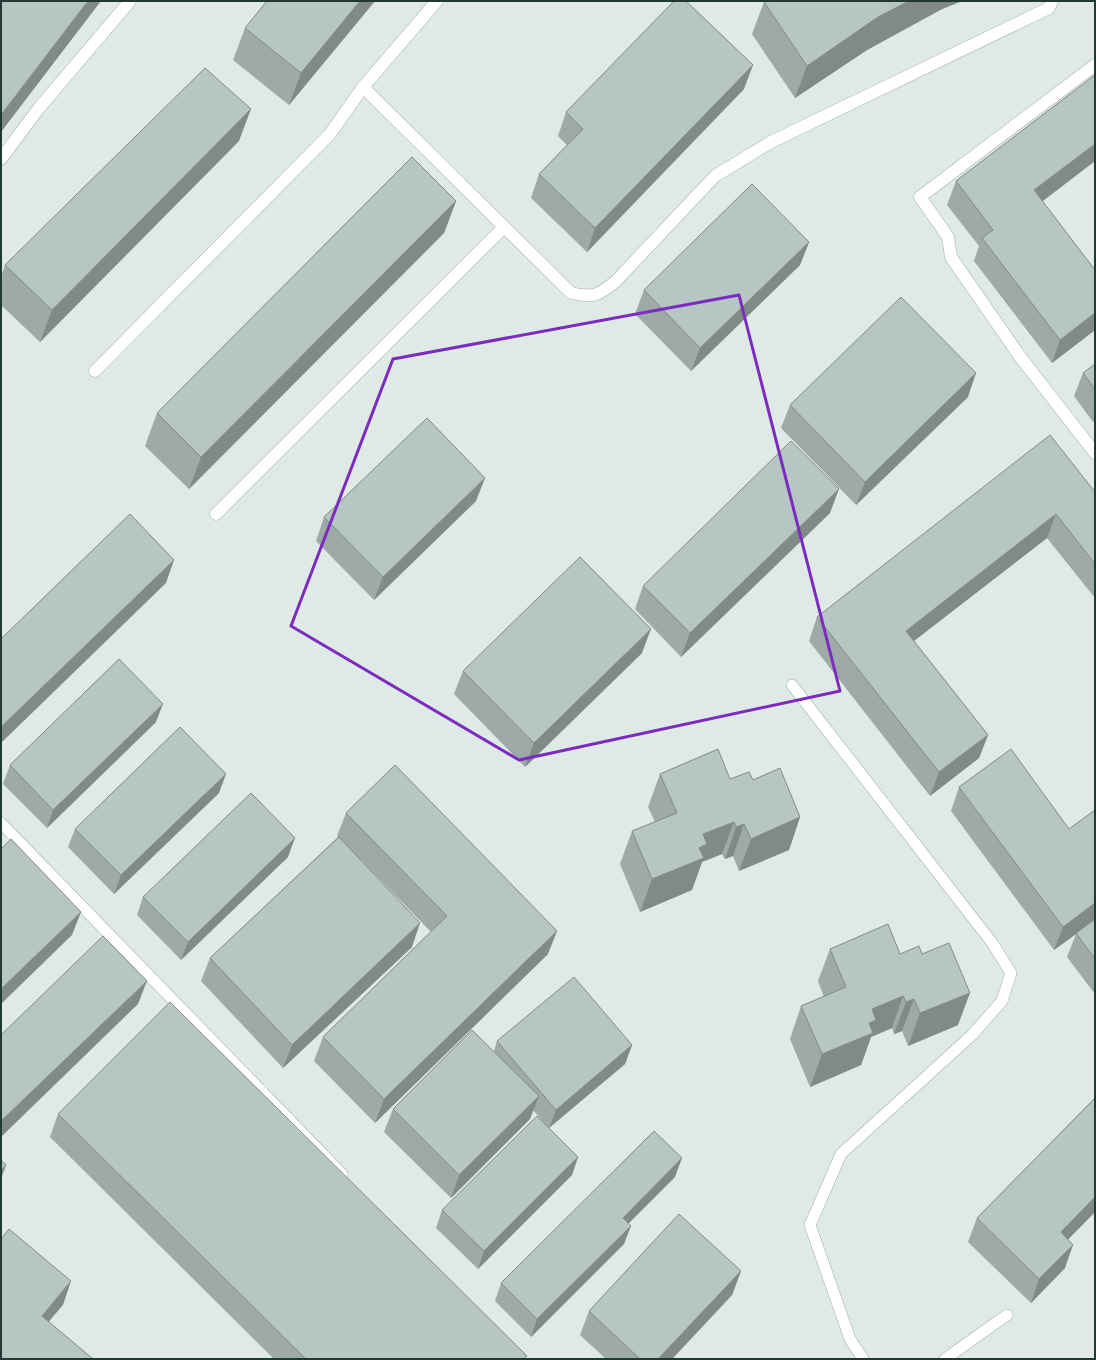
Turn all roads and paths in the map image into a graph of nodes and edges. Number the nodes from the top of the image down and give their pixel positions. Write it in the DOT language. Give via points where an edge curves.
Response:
graph roads {
  1 [pos="130,1"];
  2 [pos="437,1"];
  3 [pos="1052,1"];
  4 [pos="1095,65"];
  5 [pos="363,87"];
  6 [pos="1,159"];
  7 [pos="504,227"];
  8 [pos="95,371"];
  9 [pos="1095,453"];
  10 [pos="216,514"];
  11 [pos="792,685"];
  12 [pos="1,823"];
  13 [pos="351,1182"];
  14 [pos="1007,1316"];
  15 [pos="863,1359"];
  16 [pos="945,1359"];
  1 -- 6 [label="street" via="39,108"];
  2 -- 5 [label="street"];
  3 -- 7 [label="street" via="1049,8 771,142 715,176 616,281 602,292 587,297 571,293"];
  4 -- 9 [label="street" via="920,197 948,237 951,257 1021,358"];
  5 -- 7 [label="street"];
  5 -- 8 [label="street" via="330,134"];
  7 -- 10 [label="street"];
  11 -- 15 [label="lane" via="993,944 1011,974 1002,1000 972,1035 841,1154 810,1225 850,1339"];
  12 -- 13 [label="lane"];
  14 -- 16 [label="lane"];
}
